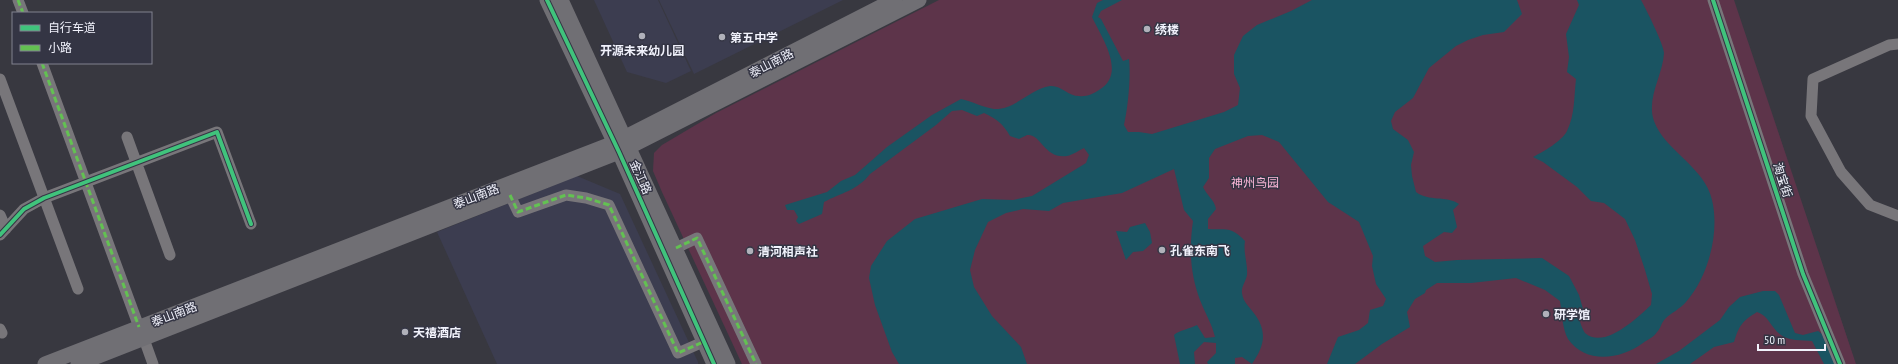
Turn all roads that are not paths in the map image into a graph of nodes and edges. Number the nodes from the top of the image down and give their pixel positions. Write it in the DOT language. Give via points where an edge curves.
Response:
graph roads {
  1 [pos="18,0"];
  2 [pos="547,0"];
  3 [pos="561,0"];
  4 [pos="894,0"];
  5 [pos="919,0"];
  6 [pos="1713,0"];
  7 [pos="23,12"];
  8 [pos="1898,44"];
  9 [pos="42,64"];
  10 [pos="0,79"];
  11 [pos="127,137"];
  12 [pos="621,145"];
  13 [pos="136,162"];
  14 [pos="87,181"];
  15 [pos="510,195"];
  16 [pos="44,198"];
  17 [pos="465,207"];
  18 [pos="0,215"];
  19 [pos="1898,216"];
  20 [pos="251,224"];
  21 [pos="3,232"];
  22 [pos="676,248"];
  23 [pos="170,255"];
  24 [pos="78,290"];
  25 [pos="141,333"];
  26 [pos="710,339"];
  27 [pos="44,364"];
  28 [pos="78,364"];
  29 [pos="153,364"];
  30 [pos="714,364"];
  31 [pos="728,364"];
  32 [pos="756,364"];
  33 [pos="1840,364"];
  1 -- 7 [label="street"];
  2 -- 12 [label="main road, 金江路"];
  3 -- 12 [label="main road, 金江路"];
  4 -- 12 [label="main road, 泰山南路"];
  5 -- 12 [label="main road, 泰山南路"];
  6 -- 33 [label="street, 淘宝街" via="1803,274"];
  8 -- 19 [label="street" via="1889,45 1813,79 1811,116 1841,172 1865,200 1870,205"];
  9 -- 14 [label="street"];
  10 -- 16 [label="street"];
  11 -- 13 [label="street"];
  12 -- 15 [label="main road, 泰山南路"];
  12 -- 17 [label="main road, 泰山南路"];
  12 -- 22 [label="main road, 金江路"];
  12 -- 26 [label="main road, 金江路"];
  13 -- 14 [label="street"];
  13 -- 20 [label="street" via="217,132"];
  13 -- 23 [label="street"];
  14 -- 16 [label="street"];
  14 -- 25 [label="street"];
  15 -- 17 [label="main road, 泰山南路"];
  15 -- 26 [label="street" via="518,212 566,195 608,205 678,353"];
  16 -- 21 [label="street" via="24,209"];
  16 -- 24 [label="street"];
  17 -- 25 [label="main road, 泰山南路"];
  18 -- 21 [label="street"];
  22 -- 26 [label="main road, 金江路"];
  22 -- 32 [label="street" via="697,238"];
  25 -- 27 [label="main road, 泰山南路"];
  25 -- 28 [label="main road, 泰山南路"];
  25 -- 29 [label="street"];
  26 -- 30 [label="main road, 金江路"];
  26 -- 31 [label="main road, 金江路"];
}
